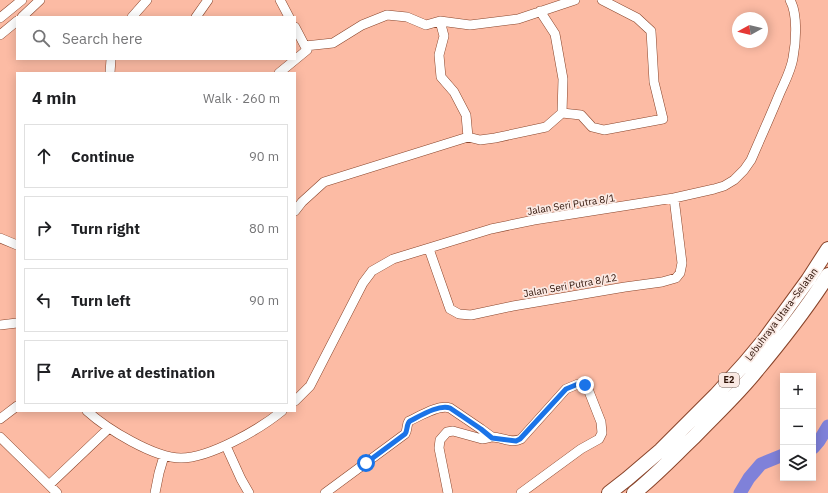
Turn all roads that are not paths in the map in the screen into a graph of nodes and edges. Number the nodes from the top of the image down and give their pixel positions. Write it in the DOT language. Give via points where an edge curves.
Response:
graph roads {
  1 [pos="22,0"];
  2 [pos="40,0"];
  3 [pos="147,0"];
  4 [pos="208,0"];
  5 [pos="280,0"];
  6 [pos="575,0"];
  7 [pos="602,0"];
  8 [pos="790,0"];
  9 [pos="540,12"];
  10 [pos="23,16"];
  11 [pos="133,16"];
  12 [pos="197,16"];
  13 [pos="288,16"];
  14 [pos="0,18"];
  15 [pos="440,21"];
  16 [pos="16,22"];
  17 [pos="296,29"];
  18 [pos="0,35"];
  19 [pos="305,46"];
  20 [pos="111,60"];
  21 [pos="295,60"];
  22 [pos="296,60"];
  23 [pos="110,72"];
  24 [pos="280,72"];
  25 [pos="562,114"];
  26 [pos="468,137"];
  27 [pos="674,198"];
  28 [pos="296,210"];
  29 [pos="0,238"];
  30 [pos="16,245"];
  31 [pos="429,249"];
  32 [pos="828,249"];
  33 [pos="828,275"];
  34 [pos="16,323"];
  35 [pos="0,325"];
  36 [pos="296,399"];
  37 [pos="16,407"];
  38 [pos="88,412"];
  39 [pos="281,412"];
  40 [pos="0,419"];
  41 [pos="109,428"];
  42 [pos="0,437"];
  43 [pos="492,438"];
  44 [pos="226,446"];
  45 [pos="164,456"];
  46 [pos="49,485"];
  47 [pos="57,493"];
  48 [pos="155,493"];
  49 [pos="249,493"];
  50 [pos="325,493"];
  51 [pos="448,493"];
  52 [pos="521,493"];
  53 [pos="609,493"];
  54 [pos="634,493"];
  1 -- 14 [label="street"];
  2 -- 10 [label="street"];
  3 -- 11 [label="street"];
  4 -- 12 [label="street"];
  5 -- 13 [label="street"];
  6 -- 9 [label="street"];
  7 -- 25 [label="street" via="637,18 651,31 654,82 664,119 604,130 592,127 581,115"];
  8 -- 27 [label="street, Jalan Seri Putra 8/1" via="795,18 795,49 791,68 751,160 734,180 724,186"];
  9 -- 15 [label="street" via="518,19 470,25"];
  9 -- 25 [label="street" via="555,34 563,79"];
  15 -- 19 [label="street" via="426,25 407,17 387,15 362,25 332,43"];
  15 -- 26 [label="street" via="444,36 439,55 441,77 454,92 466,115"];
  16 -- 18 [label="street"];
  17 -- 19 [label="street"];
  19 -- 22 [label="street" via="308,50"];
  20 -- 23 [label="street"];
  21 -- 24 [label="street"];
  25 -- 26 [label="street" via="546,127 496,138 480,140"];
  26 -- 28 [label="street" via="324,182"];
  27 -- 31 [label="street, Jalan Seri Putra 8/1" via="534,220 491,229"];
  27 -- 31 [label="street, Jalan Seri Putra 8/12" via="682,263 676,278 662,282 471,315 459,314 450,309"];
  29 -- 30 [label="street"];
  31 -- 36 [label="street, Jalan Seri Putra 8/1" via="393,259 372,271 363,283 310,386"];
  32 -- 53 [label="highway, Lebuhraya Utara–Selatan / E2" via="800,292 745,363 661,450"];
  33 -- 54 [label="highway, Lebuhraya Utara–Selatan / E2" via="777,345 726,405"];
  34 -- 35 [label="street"];
  37 -- 40 [label="street"];
  38 -- 41 [label="street"];
  39 -- 44 [label="street"];
  41 -- 45 [label="street" via="120,436"];
  41 -- 46 [label="street"];
  42 -- 46 [label="street"];
  43 -- 50 [label="street" via="447,406 427,412 410,421 405,434"];
  43 -- 51 [label="street" via="482,439 453,430 447,432 440,440 439,448"];
  43 -- 52 [label="street" via="516,441 566,389 578,384 585,385 588,390 601,422 602,433 599,439 581,449"];
  44 -- 45 [label="street" via="200,455 181,458"];
  44 -- 49 [label="street"];
  45 -- 48 [label="street"];
  46 -- 47 [label="street"];
}
